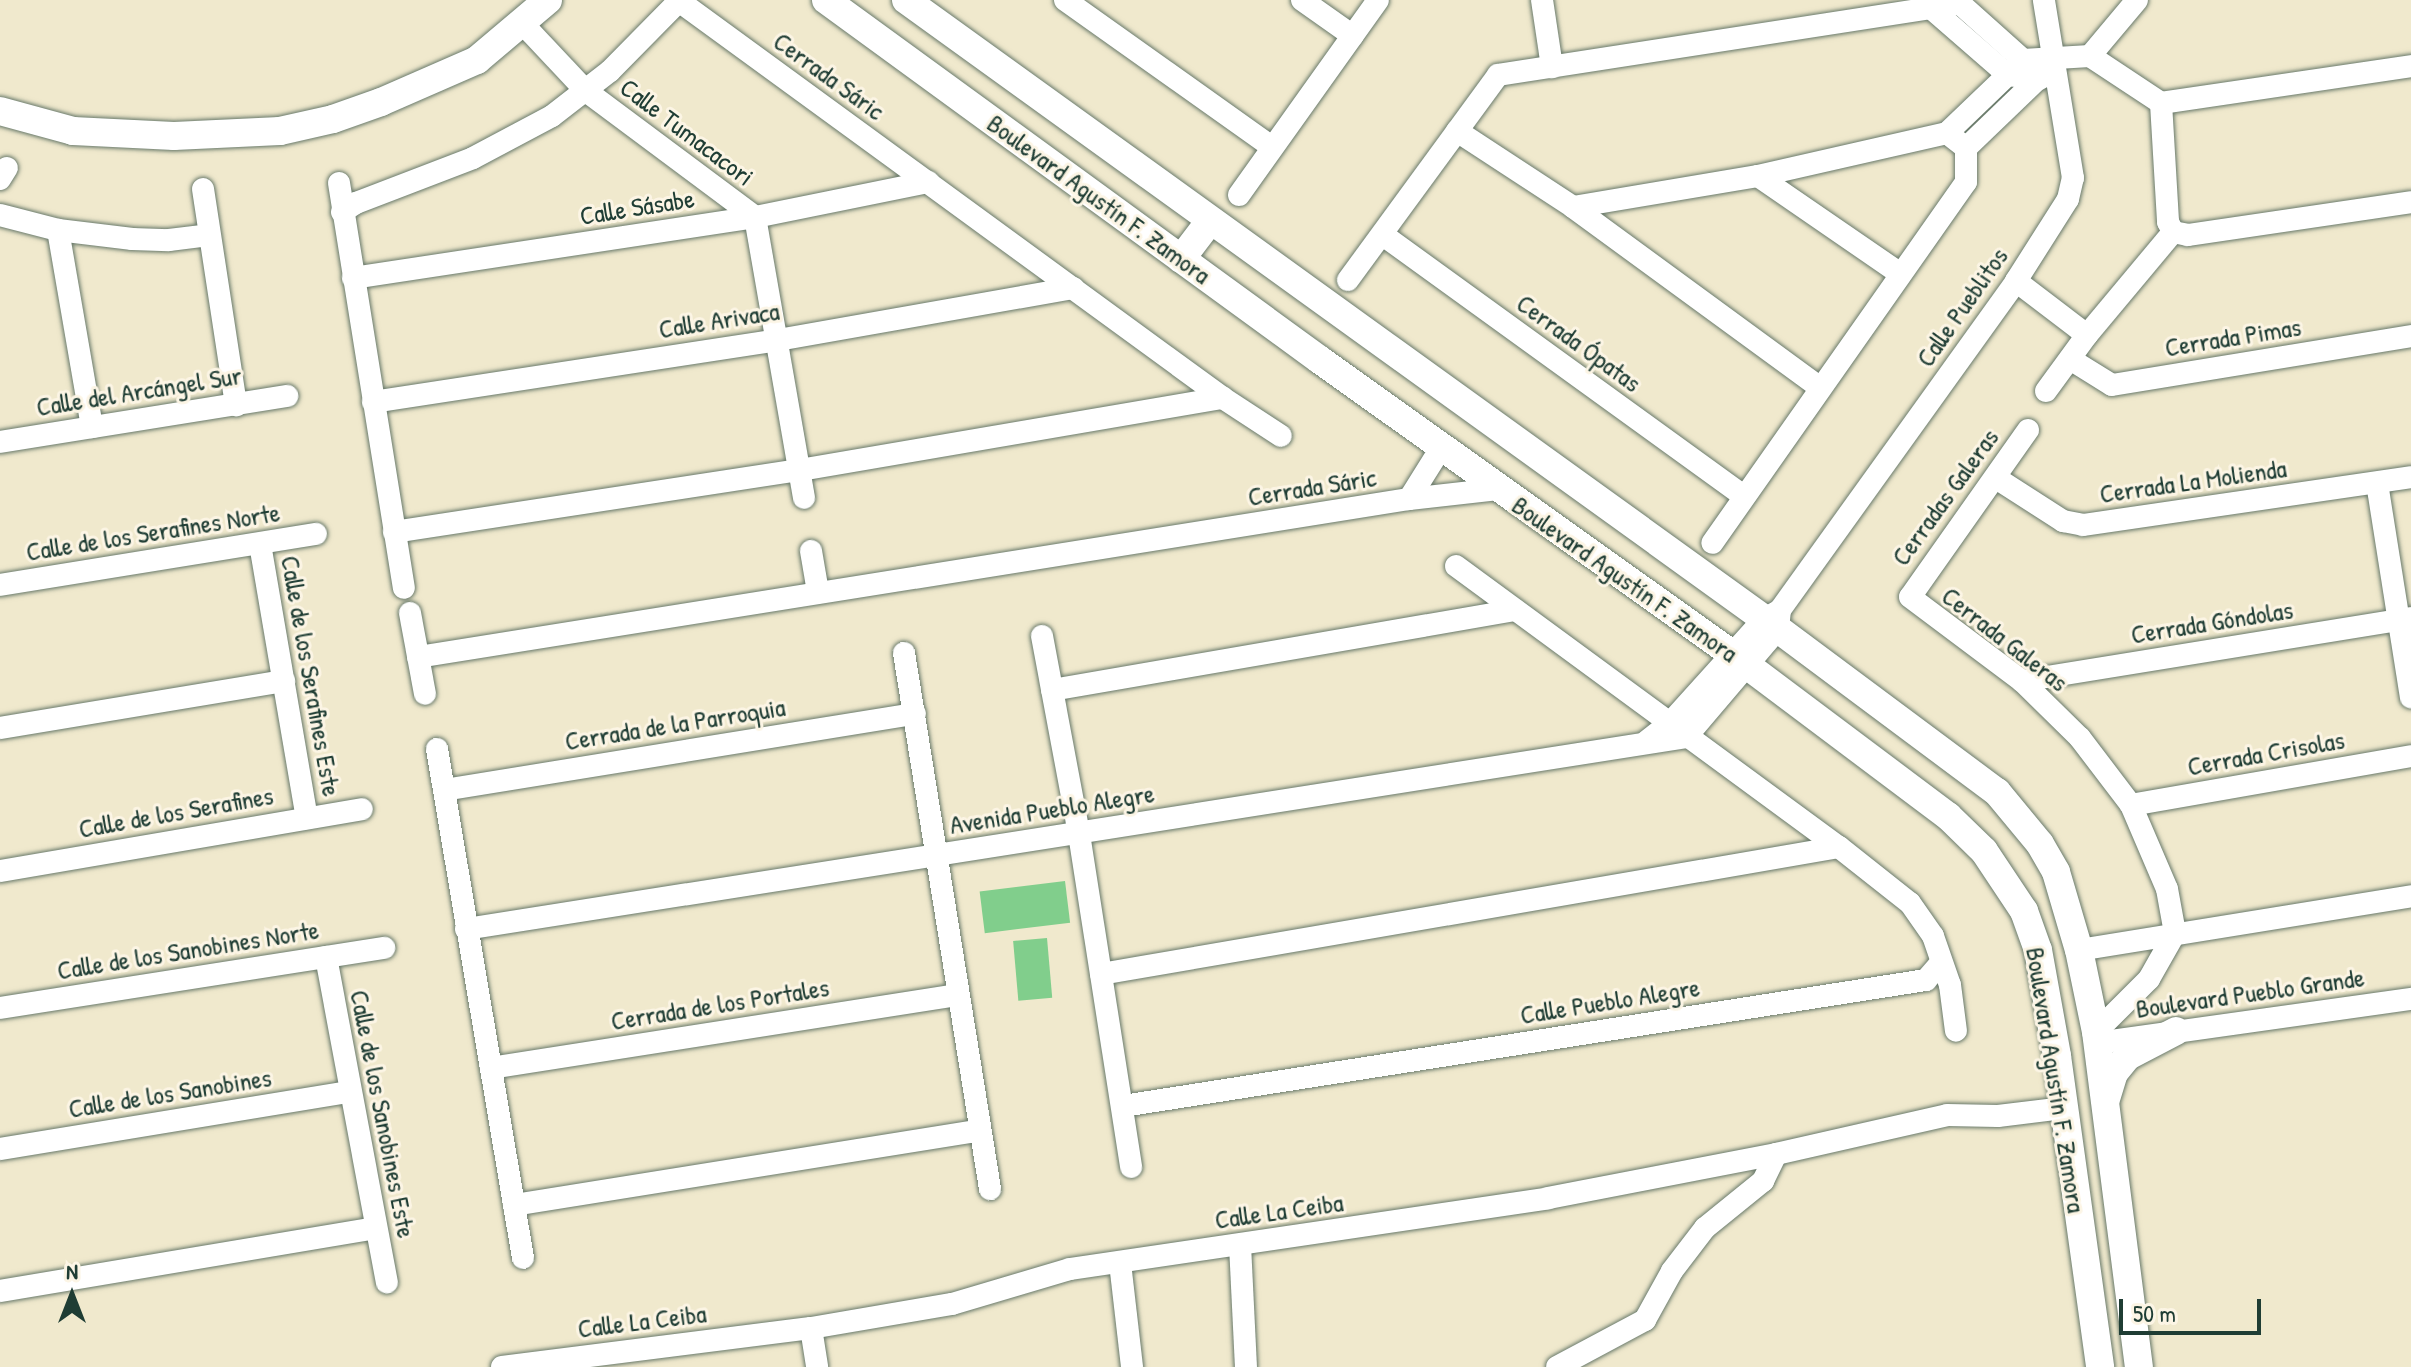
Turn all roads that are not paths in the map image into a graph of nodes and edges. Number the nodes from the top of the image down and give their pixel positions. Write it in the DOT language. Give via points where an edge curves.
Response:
graph roads {
  1 [pos="548,0"];
  2 [pos="826,0"];
  3 [pos="906,0"];
  4 [pos="1065,0"];
  5 [pos="1302,0"];
  6 [pos="1378,0"];
  7 [pos="1542,0"];
  8 [pos="2044,0"];
  9 [pos="2118,0"];
  10 [pos="2137,0"];
  11 [pos="679,1"];
  12 [pos="1956,2"];
  13 [pos="1932,9"];
  14 [pos="523,24"];
  15 [pos="1353,36"];
  16 [pos="2072,57"];
  17 [pos="2411,66"];
  18 [pos="1552,67"];
  19 [pos="2016,68"];
  20 [pos="2040,79"];
  21 [pos="586,91"];
  22 [pos="2161,103"];
  23 [pos="0,111"];
  24 [pos="1457,131"];
  25 [pos="1947,133"];
  26 [pos="1272,147"];
  27 [pos="1966,148"];
  28 [pos="1758,176"];
  29 [pos="928,182"];
  30 [pos="339,183"];
  31 [pos="203,189"];
  32 [pos="1239,195"];
  33 [pos="2411,202"];
  34 [pos="1573,207"];
  35 [pos="342,212"];
  36 [pos="0,215"];
  37 [pos="755,217"];
  38 [pos="1210,221"];
  39 [pos="58,230"];
  40 [pos="2173,232"];
  41 [pos="209,235"];
  42 [pos="1383,235"];
  43 [pos="1181,259"];
  44 [pos="1899,273"];
  45 [pos="353,278"];
  46 [pos="1348,280"];
  47 [pos="2016,281"];
  48 [pos="1073,288"];
  49 [pos="2087,335"];
  50 [pos="2411,336"];
  51 [pos="778,340"];
  52 [pos="2070,359"];
  53 [pos="1820,388"];
  54 [pos="2046,391"];
  55 [pos="287,396"];
  56 [pos="1223,398"];
  57 [pos="373,402"];
  58 [pos="236,405"];
  59 [pos="92,427"];
  60 [pos="2028,430"];
  61 [pos="1281,436"];
  62 [pos="0,442"];
  63 [pos="1441,448"];
  64 [pos="800,470"];
  65 [pos="2411,477"];
  66 [pos="1996,478"];
  67 [pos="2377,483"];
  68 [pos="1498,489"];
  69 [pos="1743,496"];
  70 [pos="804,498"];
  71 [pos="1409,499"];
  72 [pos="394,532"];
  73 [pos="316,534"];
  74 [pos="1712,543"];
  75 [pos="260,544"];
  76 [pos="811,551"];
  77 [pos="1456,566"];
  78 [pos="0,585"];
  79 [pos="404,588"];
  80 [pos="818,592"];
  81 [pos="1910,597"];
  82 [pos="1515,610"];
  83 [pos="410,613"];
  84 [pos="1774,619"];
  85 [pos="2406,619"];
  86 [pos="1042,636"];
  87 [pos="904,653"];
  88 [pos="418,657"];
  89 [pos="1740,660"];
  90 [pos="284,681"];
  91 [pos="2022,681"];
  92 [pos="1052,690"];
  93 [pos="425,694"];
  94 [pos="2411,697"];
  95 [pos="915,714"];
  96 [pos="0,728"];
  97 [pos="1677,730"];
  98 [pos="437,749"];
  99 [pos="2411,756"];
  100 [pos="444,790"];
  101 [pos="2131,805"];
  102 [pos="362,809"];
  103 [pos="307,818"];
  104 [pos="1079,834"];
  105 [pos="1839,847"];
  106 [pos="939,855"];
  107 [pos="0,871"];
  108 [pos="2411,896"];
  109 [pos="466,929"];
  110 [pos="2175,933"];
  111 [pos="384,948"];
  112 [pos="2079,950"];
  113 [pos="326,957"];
  114 [pos="1941,963"];
  115 [pos="1101,974"];
  116 [pos="958,995"];
  117 [pos="2411,999"];
  118 [pos="0,1008"];
  119 [pos="1956,1031"];
  120 [pos="2176,1031"];
  121 [pos="2096,1037"];
  122 [pos="491,1068"];
  123 [pos="349,1092"];
  124 [pos="2104,1103"];
  125 [pos="1123,1106"];
  126 [pos="2063,1108"];
  127 [pos="980,1130"];
  128 [pos="0,1149"];
  129 [pos="1776,1154"];
  130 [pos="1131,1167"];
  131 [pos="2114,1179"];
  132 [pos="990,1189"];
  133 [pos="514,1205"];
  134 [pos="375,1228"];
  135 [pos="1240,1245"];
  136 [pos="523,1258"];
  137 [pos="1120,1263"];
  138 [pos="387,1282"];
  139 [pos="0,1291"];
  140 [pos="811,1328"];
  141 [pos="502,1367"];
  142 [pos="817,1367"];
  143 [pos="1132,1367"];
  144 [pos="1246,1367"];
  145 [pos="1557,1367"];
  146 [pos="2100,1367"];
  147 [pos="2139,1367"];
  1 -- 14 [label="street"];
  2 -- 43 [label="street, Boulevard Agustín F. Zamora"];
  3 -- 38 [label="street, Boulevard Agustín F. Zamora"];
  4 -- 26 [label="street"];
  5 -- 15 [label="street"];
  6 -- 15 [label="street"];
  7 -- 18 [label="street"];
  8 -- 16 [label="street, Calle Pueblitos"];
  9 -- 16 [label="street"];
  10 -- 16 [label="street"];
  11 -- 21 [label="street, Cerrada Sáric"];
  11 -- 29 [label="street, Cerrada Sáric"];
  12 -- 13 [label="street"];
  12 -- 19 [label="street"];
  13 -- 18 [label="street"];
  13 -- 19 [label="street"];
  14 -- 21 [label="street, Calle Tumacacori"];
  14 -- 23 [label="street" via="477,60 381,102 280,131 200,136 73,131"];
  15 -- 26 [label="street"];
  16 -- 19 [label="street"];
  16 -- 20 [label="street"];
  16 -- 22 [label="street"];
  16 -- 47 [label="street, Calle Pueblitos" via="2072,190"];
  17 -- 22 [label="street"];
  18 -- 24 [label="street" via="1498,75"];
  19 -- 20 [label="street"];
  19 -- 25 [label="street"];
  20 -- 27 [label="street"];
  21 -- 35 [label="street, Cerrada Sáric" via="552,116 473,158"];
  21 -- 37 [label="street, Calle Tumacacori"];
  22 -- 40 [label="street" via="2168,222"];
  24 -- 34 [label="street"];
  24 -- 42 [label="street"];
  25 -- 27 [label="street"];
  25 -- 28 [label="street"];
  26 -- 32 [label="street"];
  27 -- 44 [label="street" via="1966,182"];
  28 -- 34 [label="street"];
  28 -- 44 [label="street"];
  29 -- 37 [label="street, Calle Sásabe"];
  29 -- 48 [label="street, Cerrada Sáric"];
  30 -- 35 [label="street"];
  31 -- 41 [label="street"];
  33 -- 40 [label="street" via="2188,235"];
  34 -- 53 [label="street"];
  35 -- 45 [label="street"];
  36 -- 39 [label="street"];
  37 -- 45 [label="street, Calle Sásabe"];
  37 -- 51 [label="street, Calle Tumacacori"];
  38 -- 43 [label="street"];
  38 -- 84 [label="street, Boulevard Agustín F. Zamora"];
  39 -- 41 [label="street" via="150,240"];
  39 -- 59 [label="street"];
  40 -- 49 [label="street"];
  41 -- 58 [label="street"];
  42 -- 46 [label="street"];
  42 -- 69 [label="street, Cerrada Ópatas"];
  43 -- 63 [label="street, Boulevard Agustín F. Zamora"];
  44 -- 53 [label="street"];
  45 -- 57 [label="street"];
  47 -- 49 [label="street"];
  47 -- 84 [label="street, Calle Pueblitos"];
  48 -- 51 [label="street, Calle Arivaca"];
  48 -- 56 [label="street, Cerrada Sáric"];
  49 -- 52 [label="street"];
  50 -- 52 [label="street, Cerrada Pimas" via="2112,385"];
  51 -- 57 [label="street, Calle Arivaca"];
  51 -- 64 [label="street, Calle Tumacacori"];
  52 -- 54 [label="street"];
  53 -- 69 [label="street"];
  55 -- 58 [label="street, Calle del Arcángel Sur"];
  56 -- 61 [label="street, Cerrada Sáric"];
  56 -- 64 [label="street"];
  57 -- 72 [label="street"];
  58 -- 59 [label="street, Calle del Arcángel Sur"];
  59 -- 62 [label="street, Calle del Arcángel Sur"];
  60 -- 66 [label="street, Cerradas Galeras"];
  63 -- 68 [label="street, Boulevard Agustín F. Zamora"];
  63 -- 71 [label="street, Cerrada Sáric"];
  64 -- 70 [label="street, Calle Tumacacori"];
  64 -- 72 [label="street"];
  65 -- 67 [label="street, Cerrada La Molienda"];
  66 -- 67 [label="street, Cerrada La Molienda" via="2063,521 2083,525"];
  66 -- 81 [label="street, Cerradas Galeras"];
  67 -- 85 [label="street"];
  68 -- 71 [label="street, Cerrada Sáric"];
  68 -- 89 [label="street, Boulevard Agustín F. Zamora"];
  69 -- 74 [label="street"];
  71 -- 80 [label="street, Cerrada Sáric"];
  72 -- 79 [label="street"];
  73 -- 75 [label="street, Calle de los Serafines Norte"];
  75 -- 78 [label="street, Calle de los Serafines Norte"];
  75 -- 90 [label="street, Calle de los Serafines Este"];
  76 -- 80 [label="street"];
  77 -- 82 [label="street"];
  80 -- 88 [label="street, Cerrada Sáric"];
  81 -- 91 [label="street, Cerrada Galeras"];
  82 -- 92 [label="street"];
  82 -- 97 [label="street"];
  83 -- 88 [label="street"];
  84 -- 89 [label="street, Avenida Pueblo Alegre"];
  84 -- 112 [label="street, Boulevard Agustín F. Zamora" via="1997,792 2056,872"];
  85 -- 91 [label="street, Cerrada Góndolas"];
  85 -- 94 [label="street"];
  86 -- 92 [label="street"];
  87 -- 95 [label="street"];
  88 -- 93 [label="street"];
  89 -- 97 [label="street, Avenida Pueblo Alegre"];
  89 -- 126 [label="street, Boulevard Agustín F. Zamora" via="1948,816 1984,851 2024,911 2038,950"];
  90 -- 96 [label="street"];
  90 -- 103 [label="street, Calle de los Serafines Este"];
  91 -- 101 [label="street, Cerrada Galeras" via="2080,738"];
  92 -- 104 [label="street"];
  95 -- 100 [label="street, Cerrada de la Parroquia"];
  95 -- 106 [label="street"];
  97 -- 104 [label="street, Avenida Pueblo Alegre" via="1646,741"];
  97 -- 105 [label="street"];
  98 -- 100 [label="street"];
  99 -- 101 [label="street, Cerrada Crisolas"];
  100 -- 109 [label="street"];
  101 -- 110 [label="street, Cerrada Galeras" via="2167,889"];
  102 -- 103 [label="street, Calle de los Serafines"];
  103 -- 107 [label="street, Calle de los Serafines"];
  104 -- 106 [label="street, Avenida Pueblo Alegre"];
  104 -- 115 [label="street"];
  105 -- 114 [label="street" via="1910,903 1933,936"];
  105 -- 115 [label="street"];
  106 -- 109 [label="street, Avenida Pueblo Alegre"];
  106 -- 116 [label="street"];
  108 -- 110 [label="street"];
  109 -- 122 [label="street"];
  110 -- 112 [label="street"];
  110 -- 121 [label="street" via="2149,979"];
  111 -- 113 [label="street, Calle de los Sanobines Norte"];
  112 -- 121 [label="street, Boulevard Agustín F. Zamora"];
  113 -- 118 [label="street, Calle de los Sanobines Norte"];
  113 -- 123 [label="street, Calle de los Sanobines Este"];
  114 -- 119 [label="street" via="1950,985"];
  114 -- 125 [label="street, Calle Pueblo Alegre" via="1926,980"];
  115 -- 125 [label="street"];
  116 -- 122 [label="street, Cerrada de los Portales"];
  116 -- 127 [label="street"];
  117 -- 120 [label="street, Boulevard Pueblo Grande"];
  120 -- 121 [label="street, Boulevard Pueblo Grande"];
  120 -- 124 [label="street" via="2128,1056 2114,1073"];
  121 -- 124 [label="street, Boulevard Agustín F. Zamora"];
  122 -- 133 [label="street"];
  123 -- 128 [label="street, Calle de los Sanobines"];
  123 -- 134 [label="street, Calle de los Sanobines Este"];
  124 -- 131 [label="street, Boulevard Agustín F. Zamora"];
  125 -- 130 [label="street"];
  126 -- 129 [label="street, Calle La Ceiba" via="1998,1116 1947,1115"];
  126 -- 131 [label="street" via="2080,1116 2091,1163 2099,1174"];
  126 -- 146 [label="street, Boulevard Agustín F. Zamora"];
  127 -- 132 [label="street"];
  127 -- 133 [label="street"];
  129 -- 135 [label="street, Calle La Ceiba" via="1548,1198"];
  129 -- 145 [label="street" via="1763,1181 1733,1202 1697,1239 1645,1320"];
  131 -- 147 [label="street, Boulevard Agustín F. Zamora"];
  133 -- 136 [label="street"];
  134 -- 138 [label="street, Calle de los Sanobines Este"];
  134 -- 139 [label="street"];
  135 -- 137 [label="street, Calle La Ceiba"];
  135 -- 144 [label="street"];
  137 -- 140 [label="street, Calle La Ceiba" via="1070,1269 952,1304"];
  137 -- 143 [label="street"];
  140 -- 141 [label="street, Calle La Ceiba"];
  140 -- 142 [label="street"];
}
